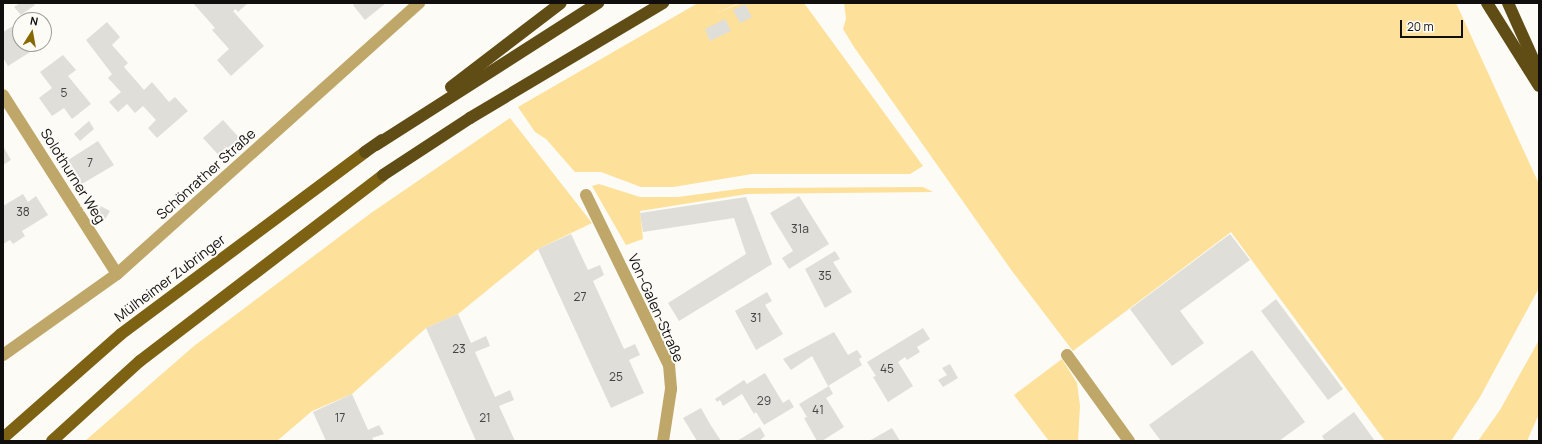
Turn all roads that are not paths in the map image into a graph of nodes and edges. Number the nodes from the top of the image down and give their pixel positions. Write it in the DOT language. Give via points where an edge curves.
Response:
graph roads {
  1 [pos="419,3"];
  2 [pos="561,3"];
  3 [pos="598,3"];
  4 [pos="663,3"];
  5 [pos="1487,3"];
  6 [pos="1508,3"];
  7 [pos="1539,72"];
  8 [pos="1539,86"];
  9 [pos="3,95"];
  10 [pos="376,145"];
  11 [pos="365,152"];
  12 [pos="383,176"];
  13 [pos="586,195"];
  14 [pos="117,274"];
  15 [pos="3,355"];
  16 [pos="1068,355"];
  17 [pos="3,438"];
  18 [pos="52,441"];
  19 [pos="662,441"];
  20 [pos="1129,441"];
  1 -- 14 [label="street, Schönrather Straße"];
  2 -- 10 [label="highway"];
  3 -- 10 [label="highway"];
  4 -- 12 [label="highway" via="470,118"];
  5 -- 8 [label="highway"];
  6 -- 7 [label="highway"];
  9 -- 14 [label="street, Solothurner Weg"];
  10 -- 11 [label="highway"];
  11 -- 17 [label="main road, Mülheimer Zubringer" via="121,334"];
  12 -- 18 [label="main road" via="140,361"];
  13 -- 19 [label="street, Von-Galen-Straße" via="669,365 671,389"];
  14 -- 15 [label="street, Schönrather Straße"];
  16 -- 20 [label="street"];
}
